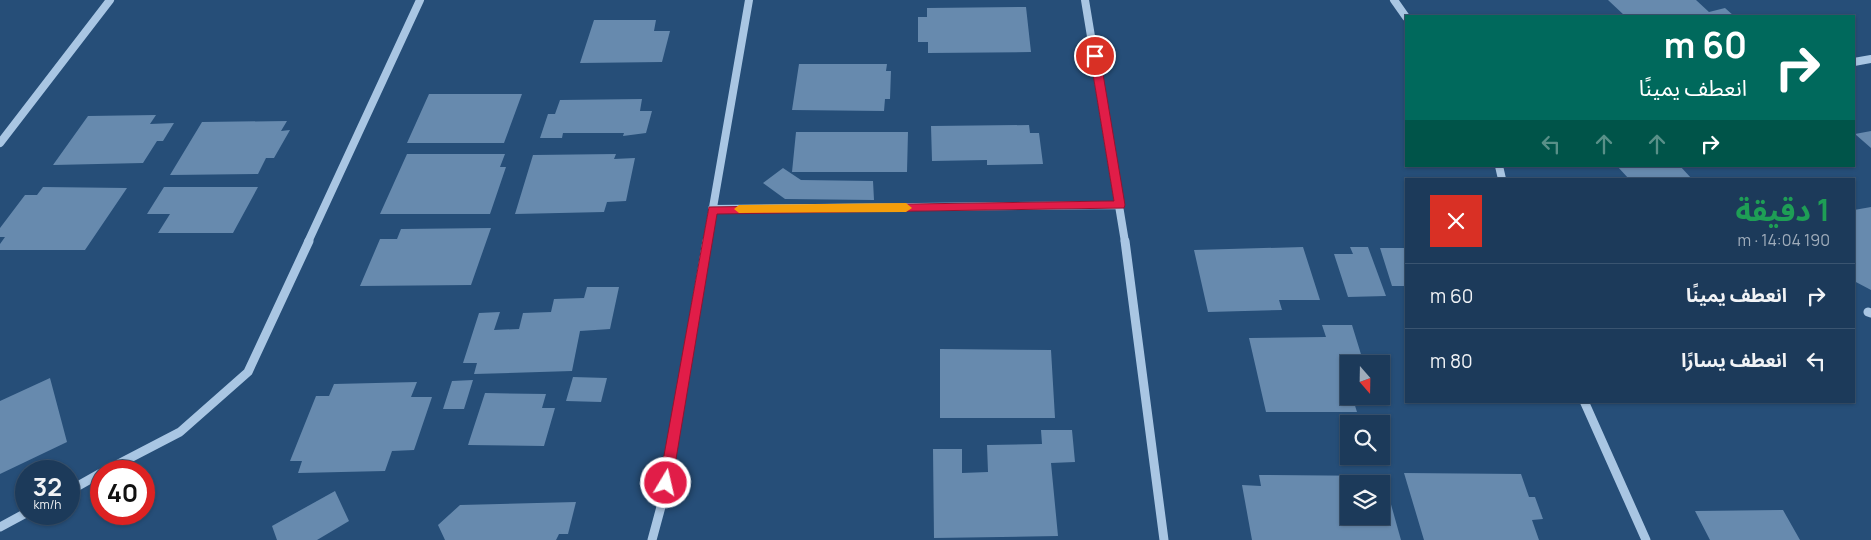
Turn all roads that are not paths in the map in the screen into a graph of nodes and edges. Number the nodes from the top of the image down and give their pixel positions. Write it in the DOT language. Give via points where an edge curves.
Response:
graph roads {
  1 [pos="110,0"];
  2 [pos="420,0"];
  3 [pos="748,0"];
  4 [pos="1086,0"];
  5 [pos="1394,0"];
  6 [pos="1405,16"];
  7 [pos="1871,59"];
  8 [pos="1855,62"];
  9 [pos="0,143"];
  10 [pos="1120,205"];
  11 [pos="712,210"];
  12 [pos="1585,403"];
  13 [pos="126,460"];
  14 [pos="15,519"];
  15 [pos="0,527"];
  16 [pos="652,540"];
  17 [pos="1164,540"];
  18 [pos="1646,540"];
  1 -- 9 [label="street"];
  2 -- 13 [label="street" via="248,372 180,432"];
  3 -- 11 [label="street"];
  4 -- 10 [label="street"];
  5 -- 6 [label="street"];
  7 -- 8 [label="street"];
  10 -- 11 [label="street"];
  10 -- 17 [label="street"];
  11 -- 16 [label="street" via="662,502"];
  12 -- 18 [label="street"];
  14 -- 15 [label="street"];
}
